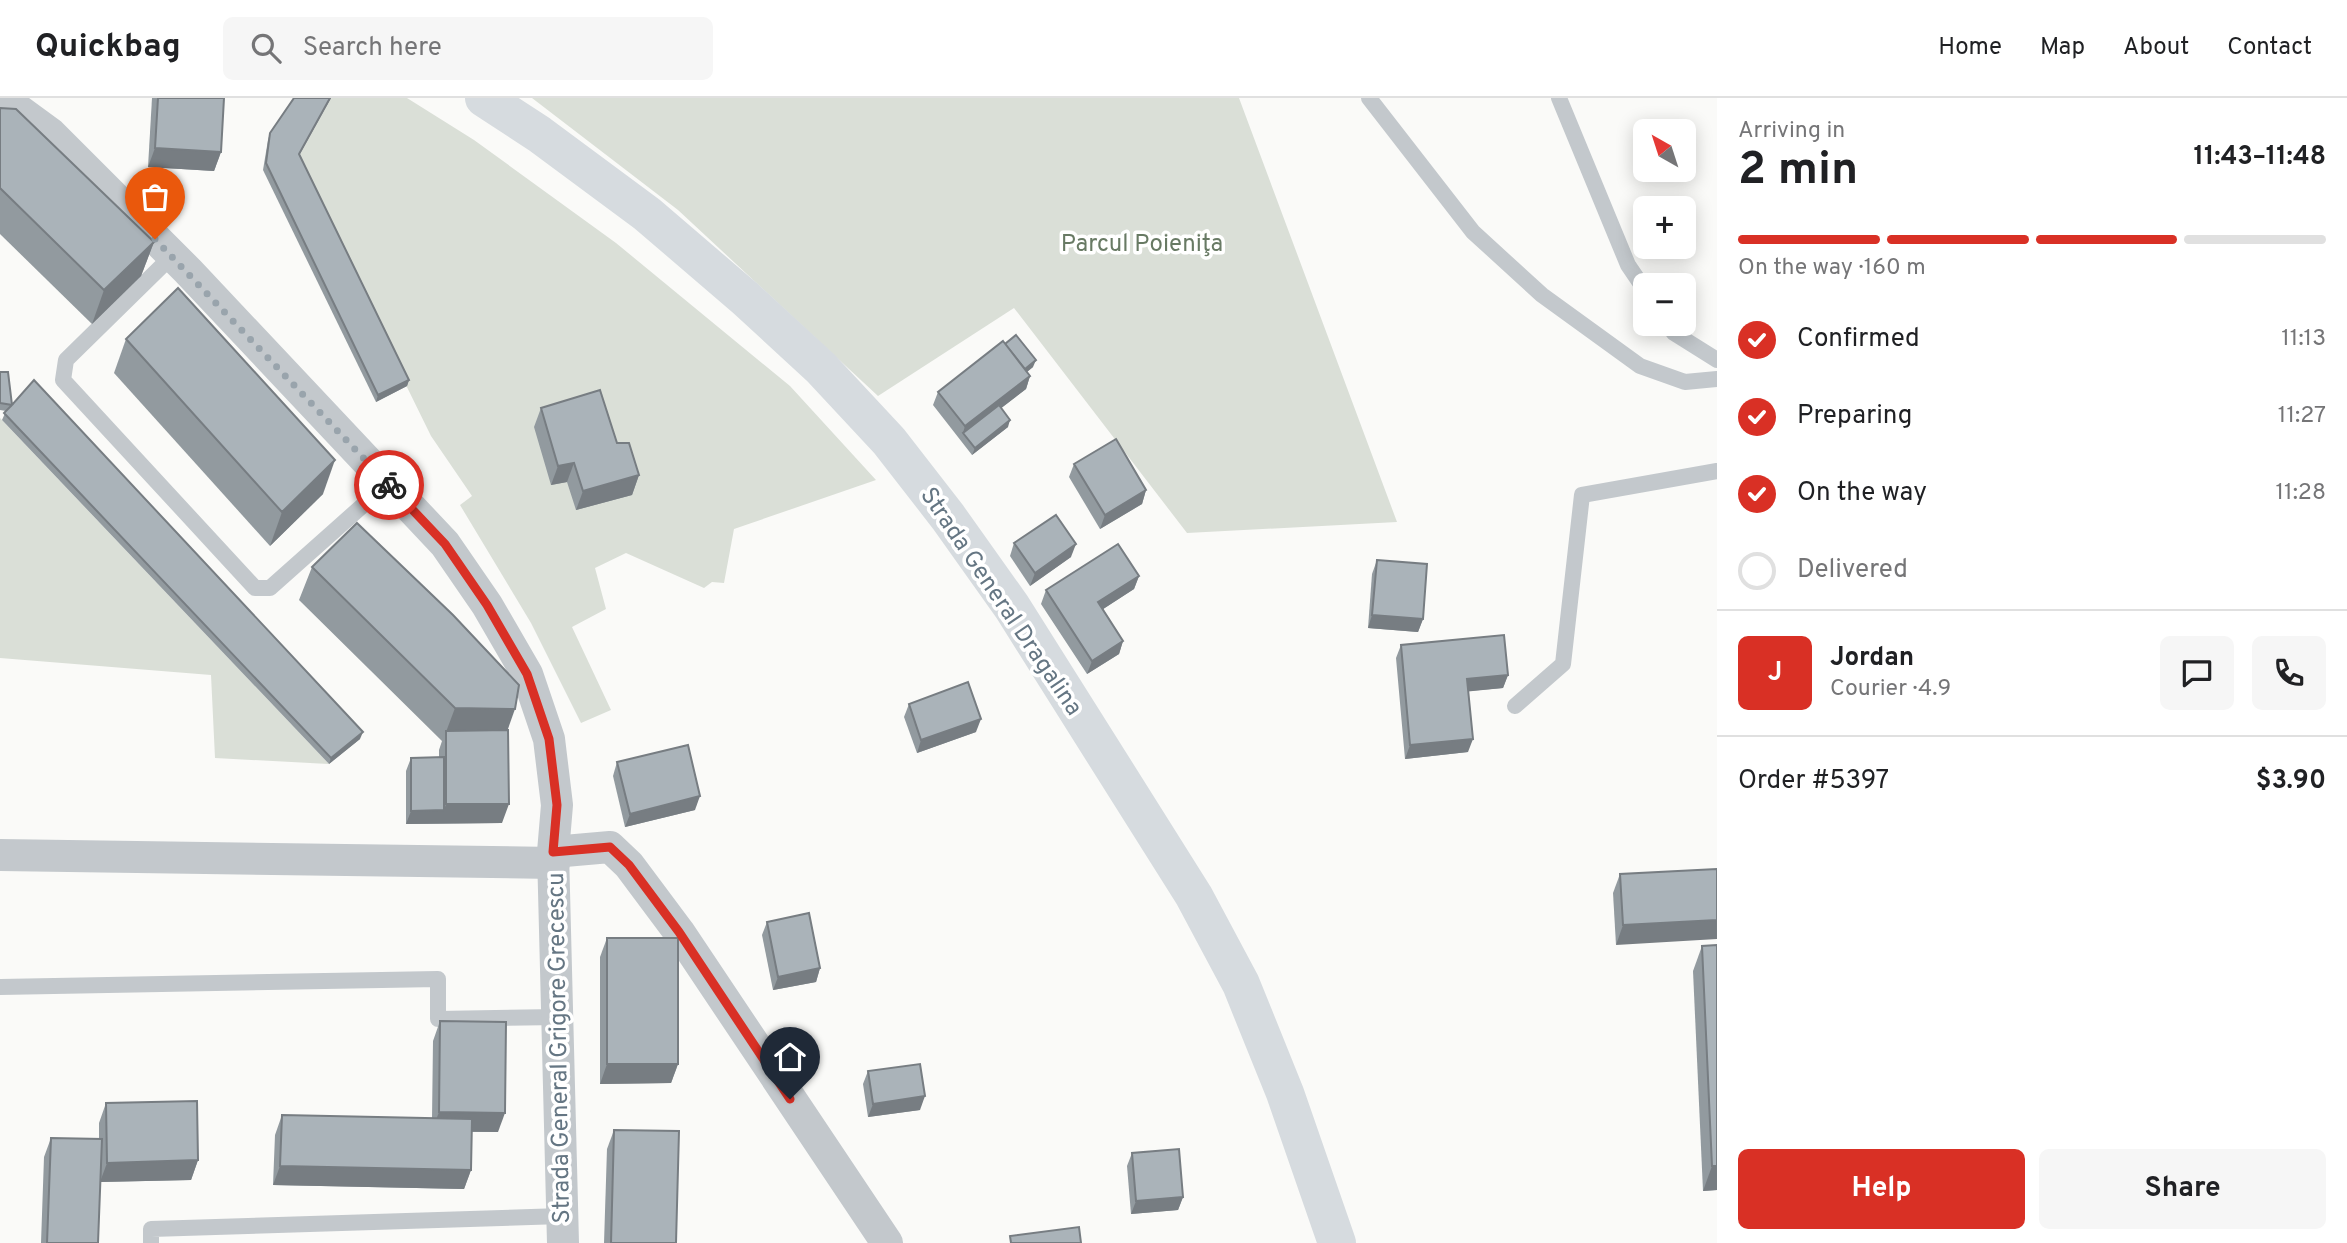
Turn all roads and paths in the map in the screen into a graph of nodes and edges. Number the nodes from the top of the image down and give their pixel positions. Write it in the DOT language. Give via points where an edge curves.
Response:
graph roads {
  1 [pos="2,98"];
  2 [pos="484,98"];
  3 [pos="1368,98"];
  4 [pos="1559,98"];
  5 [pos="172,256"];
  6 [pos="1633,273"];
  7 [pos="1679,336"];
  8 [pos="1717,360"];
  9 [pos="1717,379"];
  10 [pos="1717,471"];
  11 [pos="388,483"];
  12 [pos="1515,706"];
  13 [pos="0,855"];
  14 [pos="554,858"];
  15 [pos="0,987"];
  16 [pos="558,1017"];
  17 [pos="562,1230"];
  18 [pos="151,1243"];
  19 [pos="887,1243"];
  20 [pos="1337,1243"];
  1 -- 5 [label="street, Strada General Grigore Grecescu" via="51,134"];
  2 -- 20 [label="main road, Strada General Dragalina" via="647,214 745,298 821,368 889,441 948,517 1012,607 1194,896 1241,984"];
  3 -- 9 [label="lane" via="1473,232 1542,295 1640,366 1685,382"];
  4 -- 6 [label="lane"];
  5 -- 11 [label="street, Strada General Grigore Grecescu"];
  5 -- 11 [label="lane" via="66,360 63,380 255,588 270,588"];
  7 -- 8 [label="lane"];
  10 -- 12 [label="lane" via="1582,495 1563,664"];
  11 -- 14 [label="street, Strada General Grigore Grecescu" via="445,544 527,674 549,739 557,805"];
  13 -- 14 [label="street"];
  14 -- 16 [label="street, Strada General Grigore Grecescu"];
  14 -- 19 [label="street" via="610,847 629,865 679,932"];
  15 -- 16 [label="lane" via="438,979 438,1019"];
  16 -- 17 [label="street, Strada General Grigore Grecescu"];
  17 -- 18 [label="lane" via="151,1229"];
}
